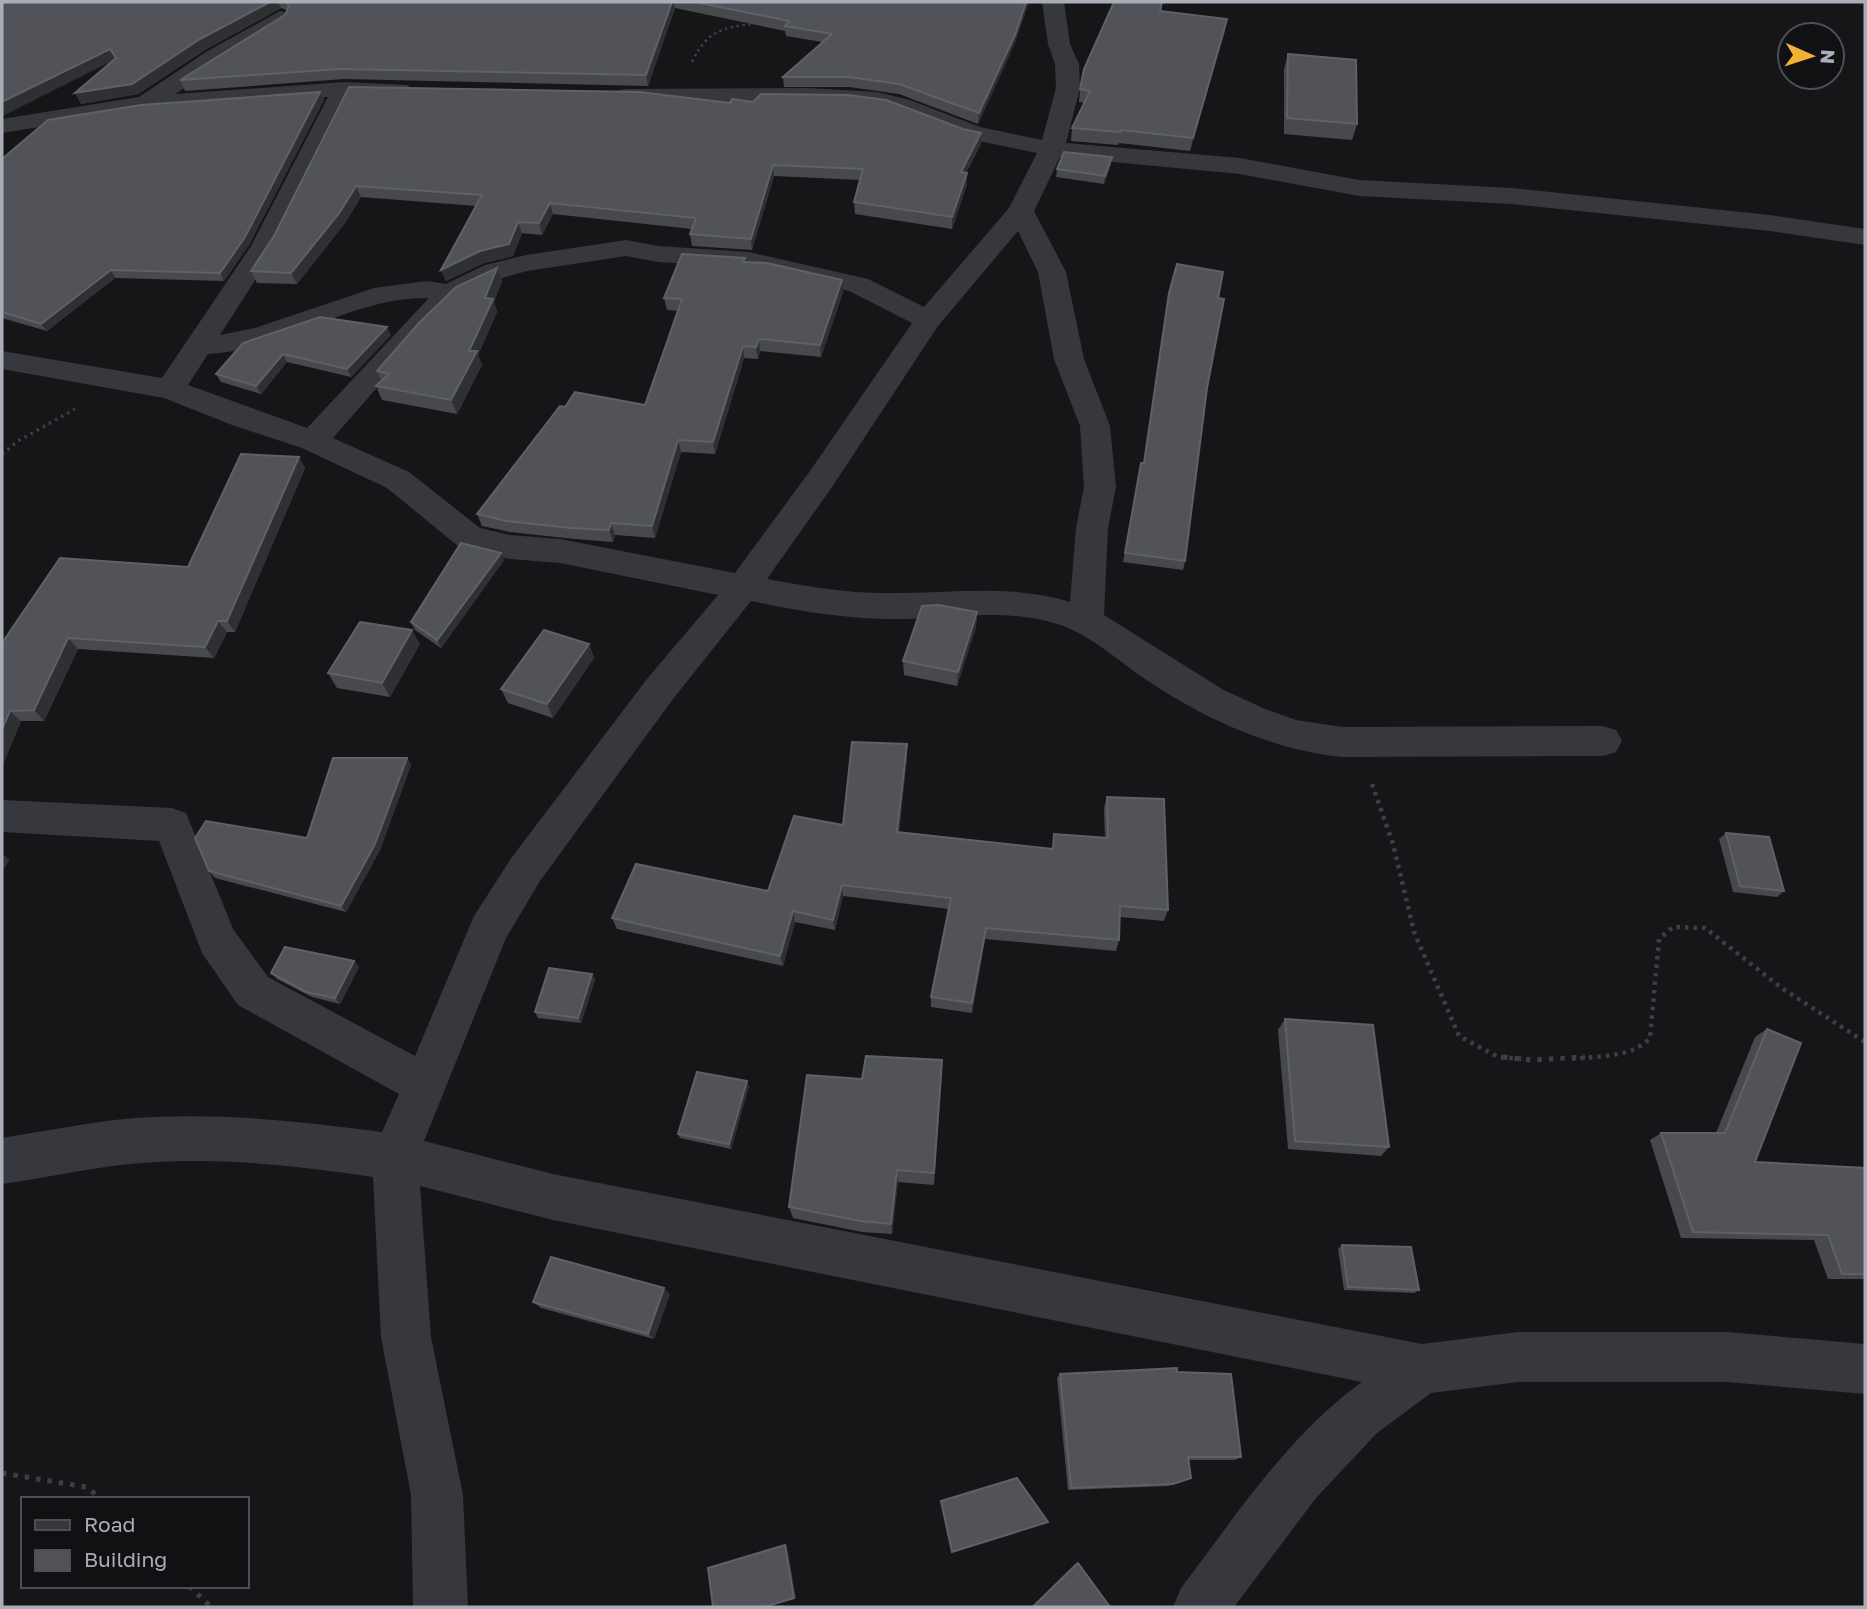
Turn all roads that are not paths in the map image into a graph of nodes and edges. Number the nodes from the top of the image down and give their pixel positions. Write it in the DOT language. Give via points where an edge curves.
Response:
graph roads {
  1 [pos="1053,2"];
  2 [pos="280,18"];
  3 [pos="344,89"];
  4 [pos="424,90"];
  5 [pos="597,95"];
  6 [pos="145,103"];
  7 [pos="2,126"];
  8 [pos="1052,149"];
  9 [pos="1021,211"];
  10 [pos="1865,237"];
  11 [pos="450,293"];
  12 [pos="928,320"];
  13 [pos="199,345"];
  14 [pos="2,359"];
  15 [pos="170,389"];
  16 [pos="313,441"];
  17 [pos="742,589"];
  18 [pos="1086,620"];
  19 [pos="1602,741"];
  20 [pos="2,816"];
  21 [pos="423,1084"];
  22 [pos="395,1157"];
  23 [pos="2,1161"];
  24 [pos="1422,1369"];
  25 [pos="1865,1369"];
  26 [pos="440,1607"];
  27 [pos="1200,1607"];
  1 -- 8 [label="street" via="1069,78"];
  2 -- 6 [label="street"];
  3 -- 4 [label="street"];
  3 -- 6 [label="street"];
  3 -- 13 [label="street" via="264,246"];
  5 -- 8 [label="street" via="809,95 877,100 973,133"];
  6 -- 7 [label="street"];
  8 -- 9 [label="street"];
  8 -- 10 [label="street" via="1240,166 1359,188 1525,197"];
  9 -- 12 [label="street"];
  9 -- 18 [label="street" via="1052,272 1069,359 1095,426 1100,487 1092,528"];
  11 -- 12 [label="street" via="495,271 526,263 626,248 749,260 858,285"];
  11 -- 13 [label="street" via="438,289 382,296 244,341"];
  11 -- 16 [label="street"];
  12 -- 17 [label="street"];
  13 -- 15 [label="street"];
  14 -- 15 [label="street"];
  15 -- 16 [label="street"];
  16 -- 17 [label="street" via="398,480 470,538 560,551"];
  17 -- 18 [label="street" via="850,605 1035,606"];
  17 -- 21 [label="street" via="660,689 526,869 489,929"];
  18 -- 19 [label="street" via="1170,676 1245,718 1321,741"];
  20 -- 21 [label="street" via="172,825 217,940 253,991"];
  21 -- 22 [label="street"];
  22 -- 23 [label="street" via="304,1144 184,1139 114,1143"];
  22 -- 24 [label="street" via="553,1197"];
  22 -- 26 [label="street" via="406,1337 437,1495"];
  24 -- 25 [label="street" via="1518,1357 1727,1357"];
  24 -- 27 [label="street" via="1359,1415 1297,1479"];
}
